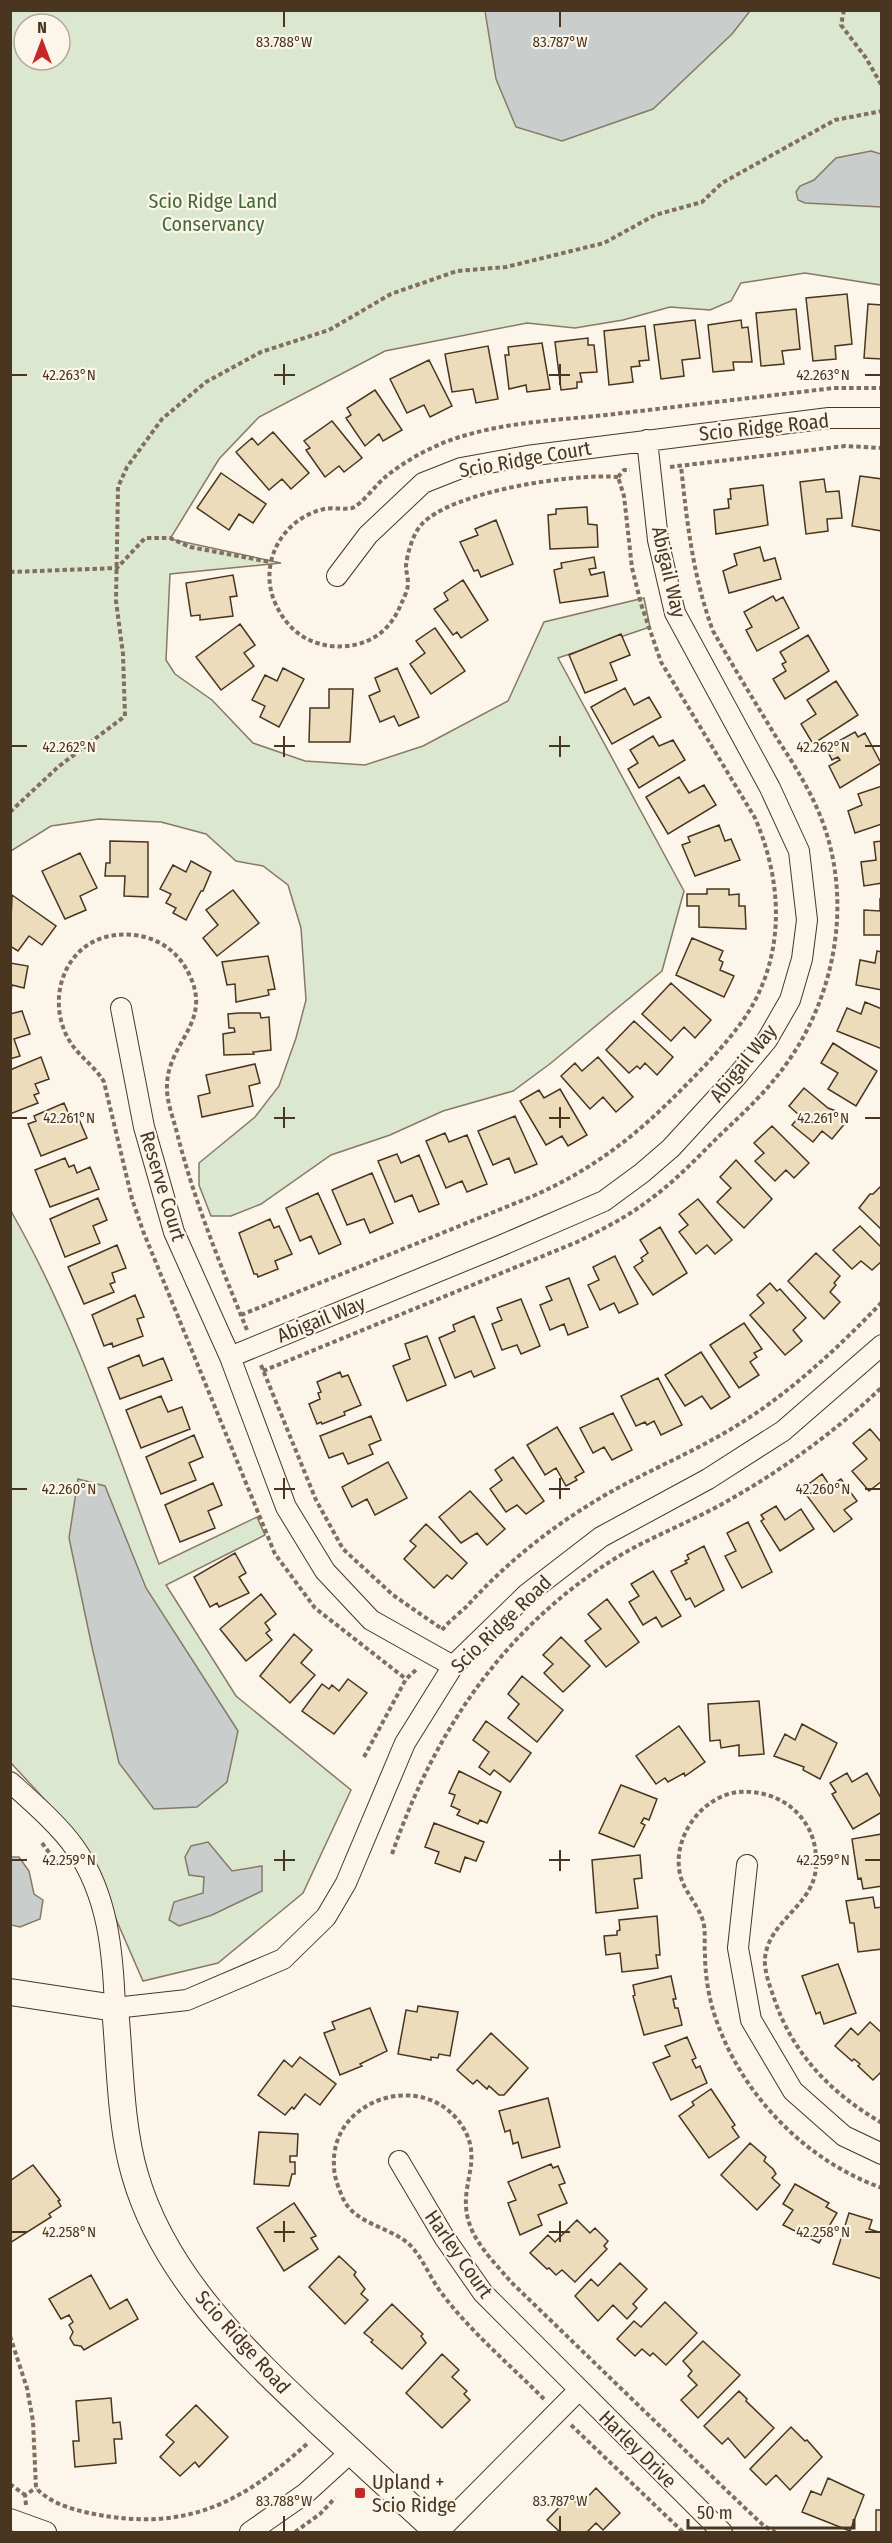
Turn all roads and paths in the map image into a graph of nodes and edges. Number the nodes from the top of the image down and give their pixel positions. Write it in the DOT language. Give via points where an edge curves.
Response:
graph roads {
  1 [pos="844,10"];
  2 [pos="882,86"];
  3 [pos="882,111"];
  4 [pos="882,388"];
  5 [pos="882,418"];
  6 [pos="647,440"];
  7 [pos="882,448"];
  8 [pos="681,466"];
  9 [pos="650,469"];
  10 [pos="618,477"];
  11 [pos="270,562"];
  12 [pos="117,568"];
  13 [pos="10,572"];
  14 [pos="337,576"];
  15 [pos="10,812"];
  16 [pos="122,1008"];
  17 [pos="882,1345"];
  18 [pos="254,1347"];
  19 [pos="230,1357"];
  20 [pos="263,1371"];
  21 [pos="882,1387"];
  22 [pos="442,1629"];
  23 [pos="453,1666"];
  24 [pos="10,1782"];
  25 [pos="39,1840"];
  26 [pos="392,1854"];
  27 [pos="747,1865"];
  28 [pos="63,1872"];
  29 [pos="10,1992"];
  30 [pos="115,2008"];
  31 [pos="882,2123"];
  32 [pos="882,2154"];
  33 [pos="399,2161"];
  34 [pos="882,2188"];
  35 [pos="10,2336"];
  36 [pos="579,2390"];
  37 [pos="325,2427"];
  38 [pos="351,2452"];
  39 [pos="10,2484"];
  40 [pos="26,2495"];
  41 [pos="10,2519"];
  42 [pos="46,2532"];
  43 [pos="250,2532"];
  44 [pos="438,2532"];
  45 [pos="722,2532"];
  1 -- 2 [label="path" via="841,25"];
  3 -- 12 [label="path" via="835,120 722,183 702,202 655,215 604,243 507,267 457,271 391,294 329,330 261,352 206,382 162,419 127,467 118,487"];
  4 -- 11 [label="path" via="834,388 515,425 462,436 402,464 356,506 324,509 306,516 282,536"];
  5 -- 6 [label="street, Scio Ridge Road" via="829,418"];
  6 -- 9 [label="street, Abigail Way"];
  6 -- 14 [label="street, Scio Ridge Court" via="461,468 423,483 368,535"];
  7 -- 8 [label="path" via="845,446"];
  8 -- 9 [label="path"];
  8 -- 20 [label="path" via="690,546 713,631 810,793 831,849 836,883 836,936 828,981 814,1019 778,1076 744,1112 677,1177 610,1226"];
  9 -- 10 [label="path" via="624,470"];
  9 -- 18 [label="street, Abigail Way" via="658,540 675,613 770,788 799,851 807,920 802,959 790,999 767,1040 671,1148 604,1201"];
  10 -- 11 [label="path" via="589,477 482,493 429,519 421,525 408,554 408,584 396,616 371,641 351,648 327,645 293,630 274,600"];
  10 -- 18 [label="path" via="640,604 661,662 755,818 767,846 776,894 776,922 761,986 743,1022 721,1049 633,1137 601,1160 533,1196 241,1315"];
  11 -- 12 [label="path" via="190,546 170,538 145,538"];
  12 -- 13 [label="path"];
  12 -- 15 [label="path" via="125,716 58,767"];
  16 -- 19 [label="street, Reserve Court" via="144,1127 174,1232"];
  17 -- 23 [label="street, Scio Ridge Road" via="783,1431 708,1479 601,1537 527,1594"];
  18 -- 19 [label="street, Abigail Way"];
  18 -- 20 [label="path"];
  19 -- 23 [label="street, Reserve Court" via="286,1508 325,1571 371,1620"];
  20 -- 22 [label="path" via="316,1500 343,1549 393,1596"];
  21 -- 26 [label="path" via="795,1458 724,1503 617,1557 546,1610 479,1682 441,1740 420,1780"];
  23 -- 30 [label="street, Scio Ridge Road" via="405,1743 346,1883 326,1917 283,1959 187,2000"];
  24 -- 30 [label="street" via="75,1848 101,1899 113,1954"];
  25 -- 28 [label="path"];
  27 -- 32 [label="street" via="738,1948 751,2020 793,2091 844,2136"];
  29 -- 30 [label="street, Scio Ridge Road"];
  30 -- 37 [label="street, Scio Ridge Road" via="124,2115 135,2175 161,2239 207,2308 261,2367"];
  31 -- 34 [label="path" via="855,2108 803,2056 787,2030 768,1979 768,1944 813,1884 817,1868 811,1832 798,1813 765,1793 743,1791 725,1796 705,1807 683,1836 679,1872 703,1921 705,1971 713,2010 733,2060 775,2116 812,2150"];
  33 -- 36 [label="street, Harley Court" via="444,2238 483,2293"];
  35 -- 37 [label="path" via="31,2410 36,2488 46,2499 87,2512 152,2520 228,2502 276,2470"];
  36 -- 44 [label="street"];
  36 -- 45 [label="street, Harley Drive"];
  37 -- 38 [label="street, Scio Ridge Road"];
  38 -- 43 [label="street" via="306,2493"];
  38 -- 44 [label="street, Scio Ridge Road"];
  39 -- 40 [label="path"];
  41 -- 42 [label="street"];
}
